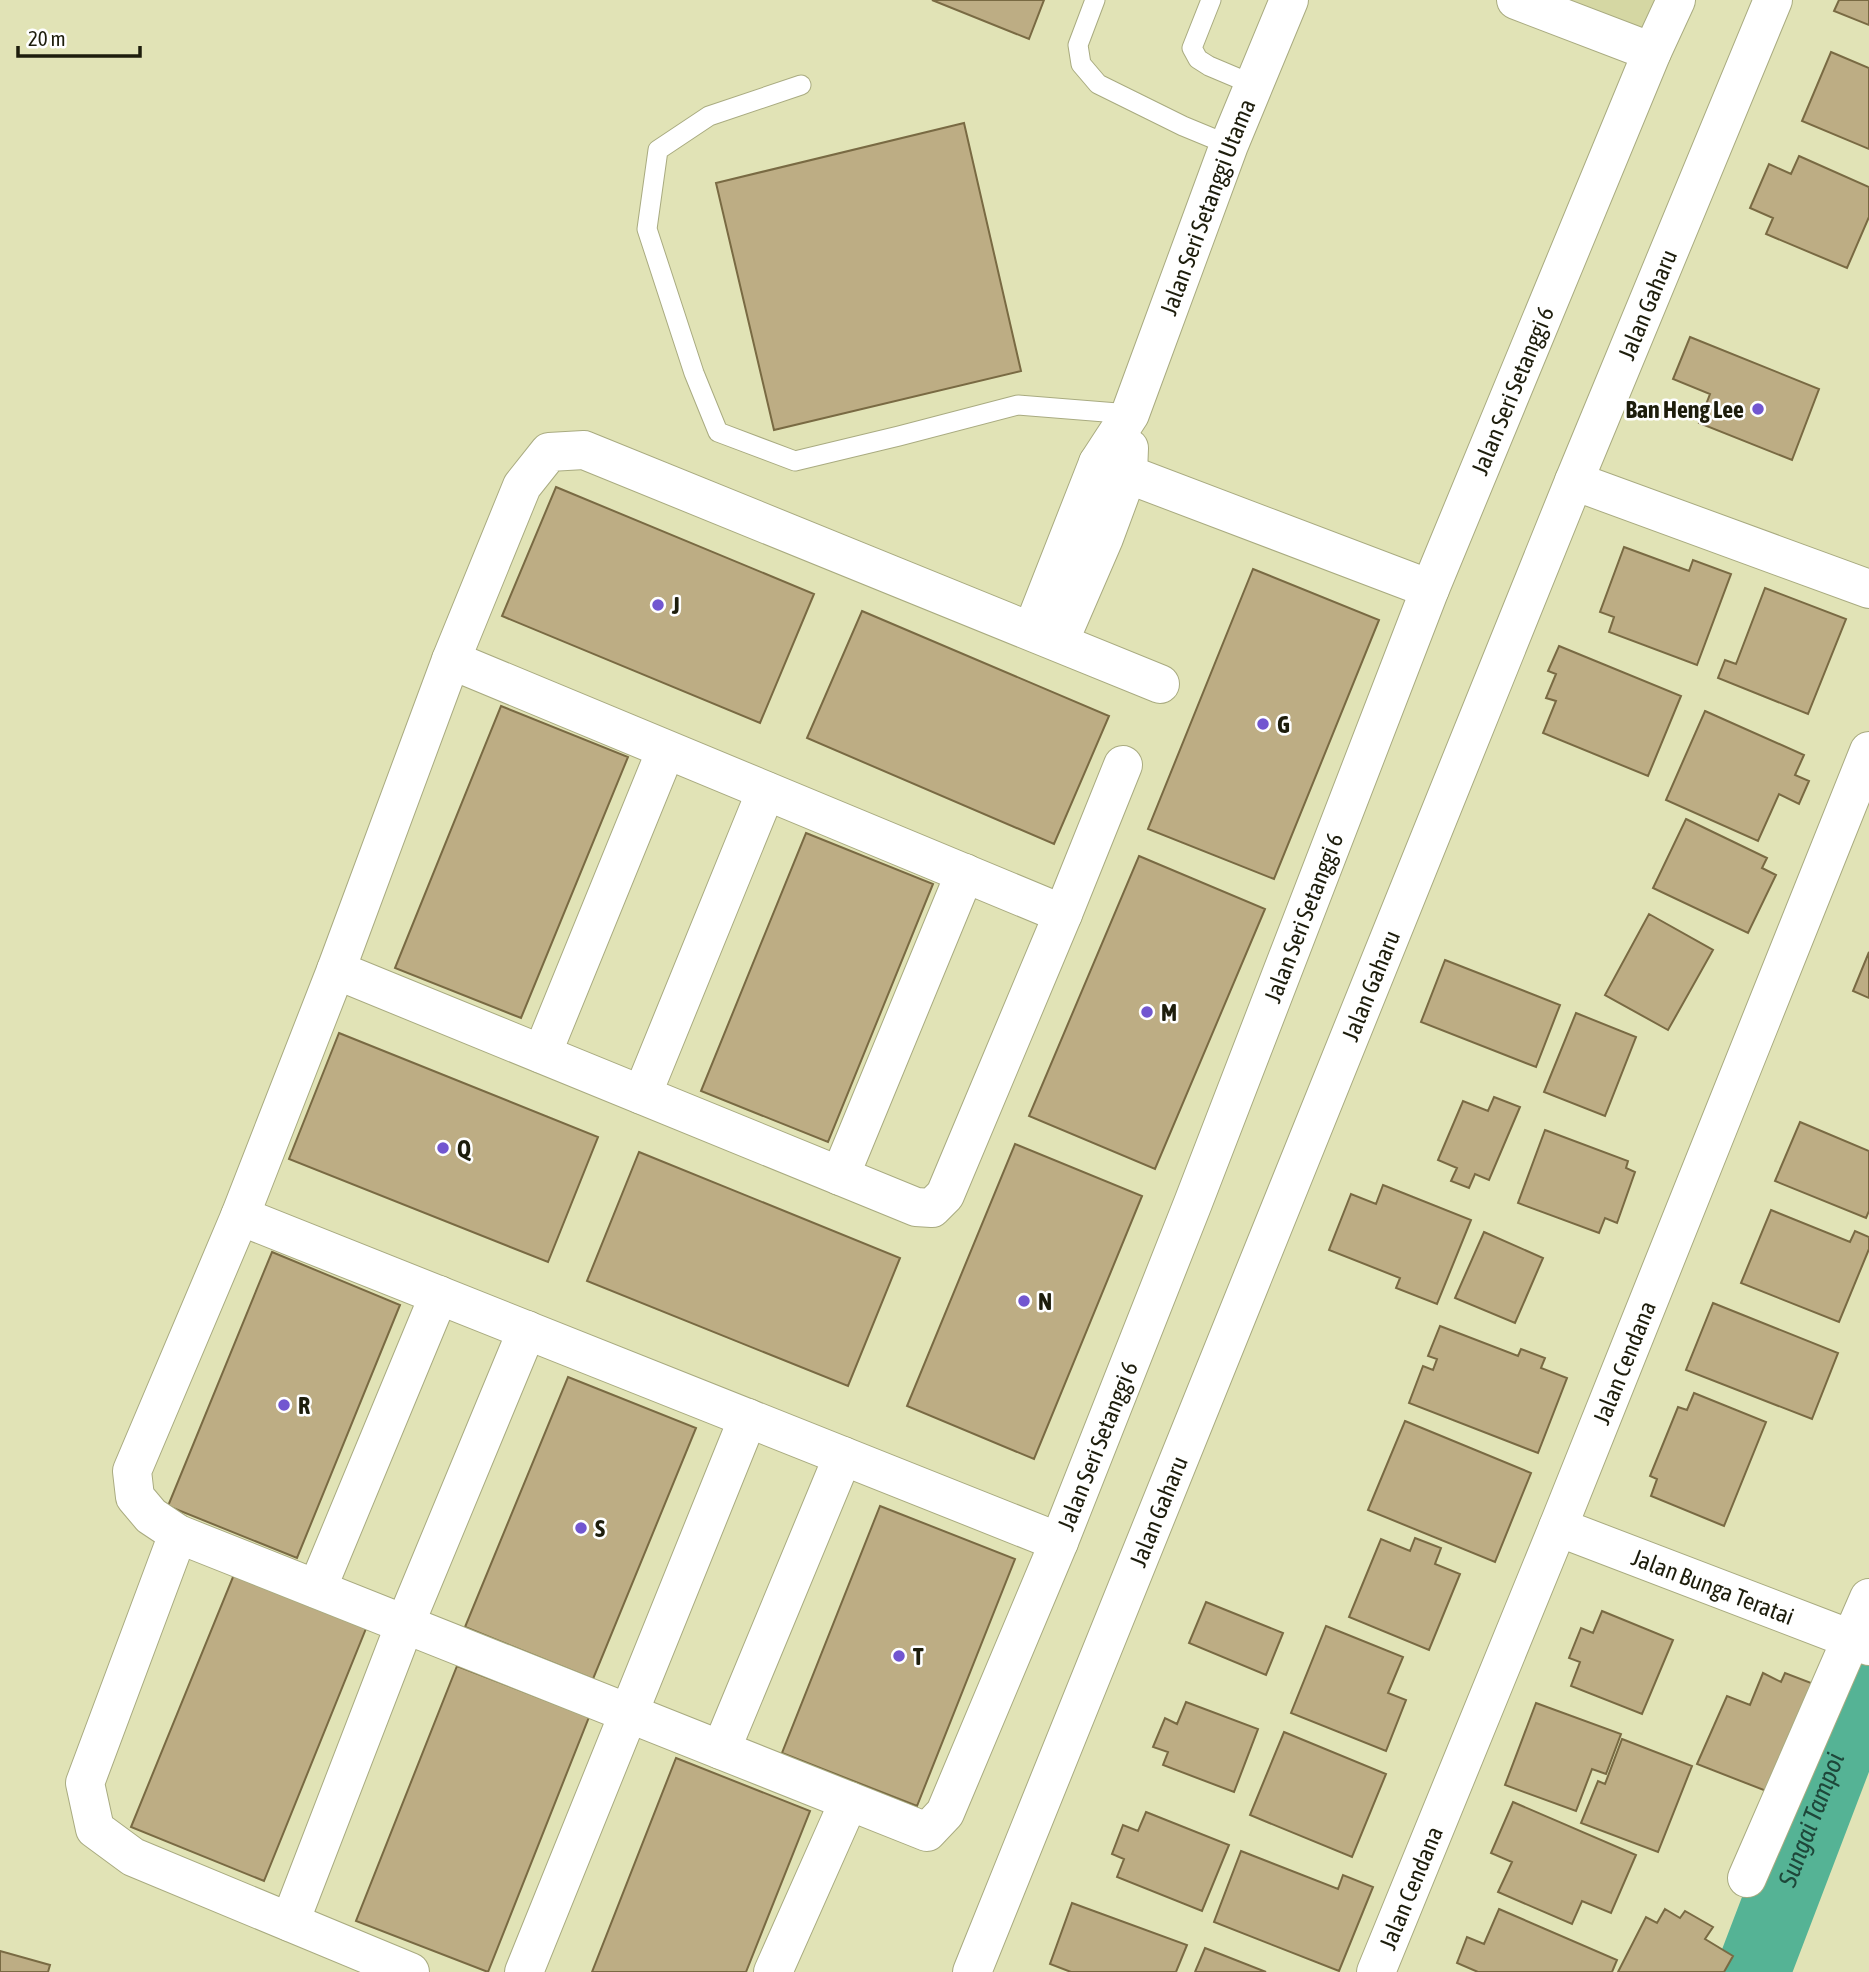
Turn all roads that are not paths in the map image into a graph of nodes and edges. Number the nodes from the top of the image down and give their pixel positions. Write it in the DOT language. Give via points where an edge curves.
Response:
graph roads {
  1 [pos="1095,0"];
  2 [pos="1211,0"];
  3 [pos="1516,0"];
  4 [pos="1676,0"];
  5 [pos="1773,0"];
  6 [pos="1280,3"];
  7 [pos="1652,52"];
  8 [pos="801,85"];
  9 [pos="1254,85"];
  10 [pos="1229,145"];
  11 [pos="1130,414"];
  12 [pos="1113,468"];
  13 [pos="1574,481"];
  14 [pos="1430,589"];
  15 [pos="1869,589"];
  16 [pos="1045,636"];
  17 [pos="451,660"];
  18 [pos="1160,684"];
  19 [pos="666,750"];
  20 [pos="1869,751"];
  21 [pos="1123,765"];
  22 [pos="766,791"];
  23 [pos="965,873"];
  24 [pos="1063,914"];
  25 [pos="336,970"];
  26 [pos="542,1054"];
  27 [pos="642,1095"];
  28 [pos="840,1176"];
  29 [pos="240,1216"];
  30 [pos="439,1295"];
  31 [pos="527,1330"];
  32 [pos="748,1418"];
  33 [pos="843,1456"];
  34 [pos="1558,1527"];
  35 [pos="178,1534"];
  36 [pos="1059,1542"];
  37 [pos="317,1589"];
  38 [pos="1869,1598"];
  39 [pos="405,1625"];
  40 [pos="1860,1642"];
  41 [pos="629,1714"];
  42 [pos="721,1750"];
  43 [pos="849,1801"];
  44 [pos="1747,1878"];
  45 [pos="290,1922"];
  46 [pos="410,1972"];
  47 [pos="524,1972"];
  48 [pos="773,1972"];
  49 [pos="972,1972"];
  50 [pos="1376,1972"];
  1 -- 10 [label="lane" via="1077,45 1081,64 1098,84"];
  2 -- 9 [label="lane" via="1192,48 1198,59"];
  3 -- 7 [label="street"];
  4 -- 7 [label="street, Jalan Seri Setanggi 6"];
  5 -- 13 [label="street, Jalan Gaharu"];
  6 -- 9 [label="street, Jalan Seri Setanggi Utama"];
  7 -- 14 [label="street, Jalan Seri Setanggi 6"];
  8 -- 11 [label="lane" via="709,116 658,150 647,229 718,432 795,461 1018,405"];
  9 -- 10 [label="street, Jalan Seri Setanggi Utama"];
  10 -- 11 [label="street, Jalan Seri Setanggi Utama"];
  11 -- 12 [label="street, Jalan Seri Setanggi Utama"];
  12 -- 14 [label="street"];
  12 -- 16 [label="street, Jalan Seri Setanggi Utama"];
  13 -- 15 [label="street"];
  13 -- 49 [label="street, Jalan Gaharu"];
  14 -- 36 [label="street, Jalan Seri Setanggi 6"];
  16 -- 17 [label="street" via="584,450 549,452 522,486"];
  16 -- 18 [label="street"];
  17 -- 19 [label="street"];
  17 -- 25 [label="street"];
  19 -- 22 [label="street"];
  19 -- 26 [label="street"];
  20 -- 34 [label="street, Jalan Cendana"];
  21 -- 24 [label="street"];
  22 -- 23 [label="street"];
  22 -- 27 [label="street"];
  23 -- 24 [label="street"];
  23 -- 28 [label="street"];
  24 -- 28 [label="street" via="945,1195 932,1208 916,1208"];
  25 -- 26 [label="street"];
  25 -- 29 [label="street"];
  26 -- 27 [label="street"];
  27 -- 28 [label="street"];
  29 -- 30 [label="street"];
  29 -- 35 [label="street" via="132,1471 135,1497 150,1516"];
  30 -- 31 [label="street"];
  30 -- 37 [label="street"];
  31 -- 32 [label="street"];
  31 -- 39 [label="street"];
  32 -- 33 [label="street"];
  32 -- 41 [label="street"];
  33 -- 36 [label="street"];
  33 -- 42 [label="street"];
  34 -- 40 [label="street, Jalan Bunga Teratai"];
  34 -- 50 [label="street, Jalan Cendana"];
  35 -- 37 [label="street"];
  35 -- 45 [label="street" via="85,1783 94,1829 133,1857"];
  36 -- 43 [label="street, Jalan Seri Setanggi 6" via="946,1814 927,1832"];
  37 -- 39 [label="street"];
  38 -- 40 [label="street"];
  39 -- 41 [label="street"];
  39 -- 45 [label="street"];
  40 -- 44 [label="street"];
  41 -- 42 [label="street"];
  41 -- 47 [label="street"];
  42 -- 43 [label="street"];
  43 -- 48 [label="street"];
  45 -- 46 [label="street"];
}
